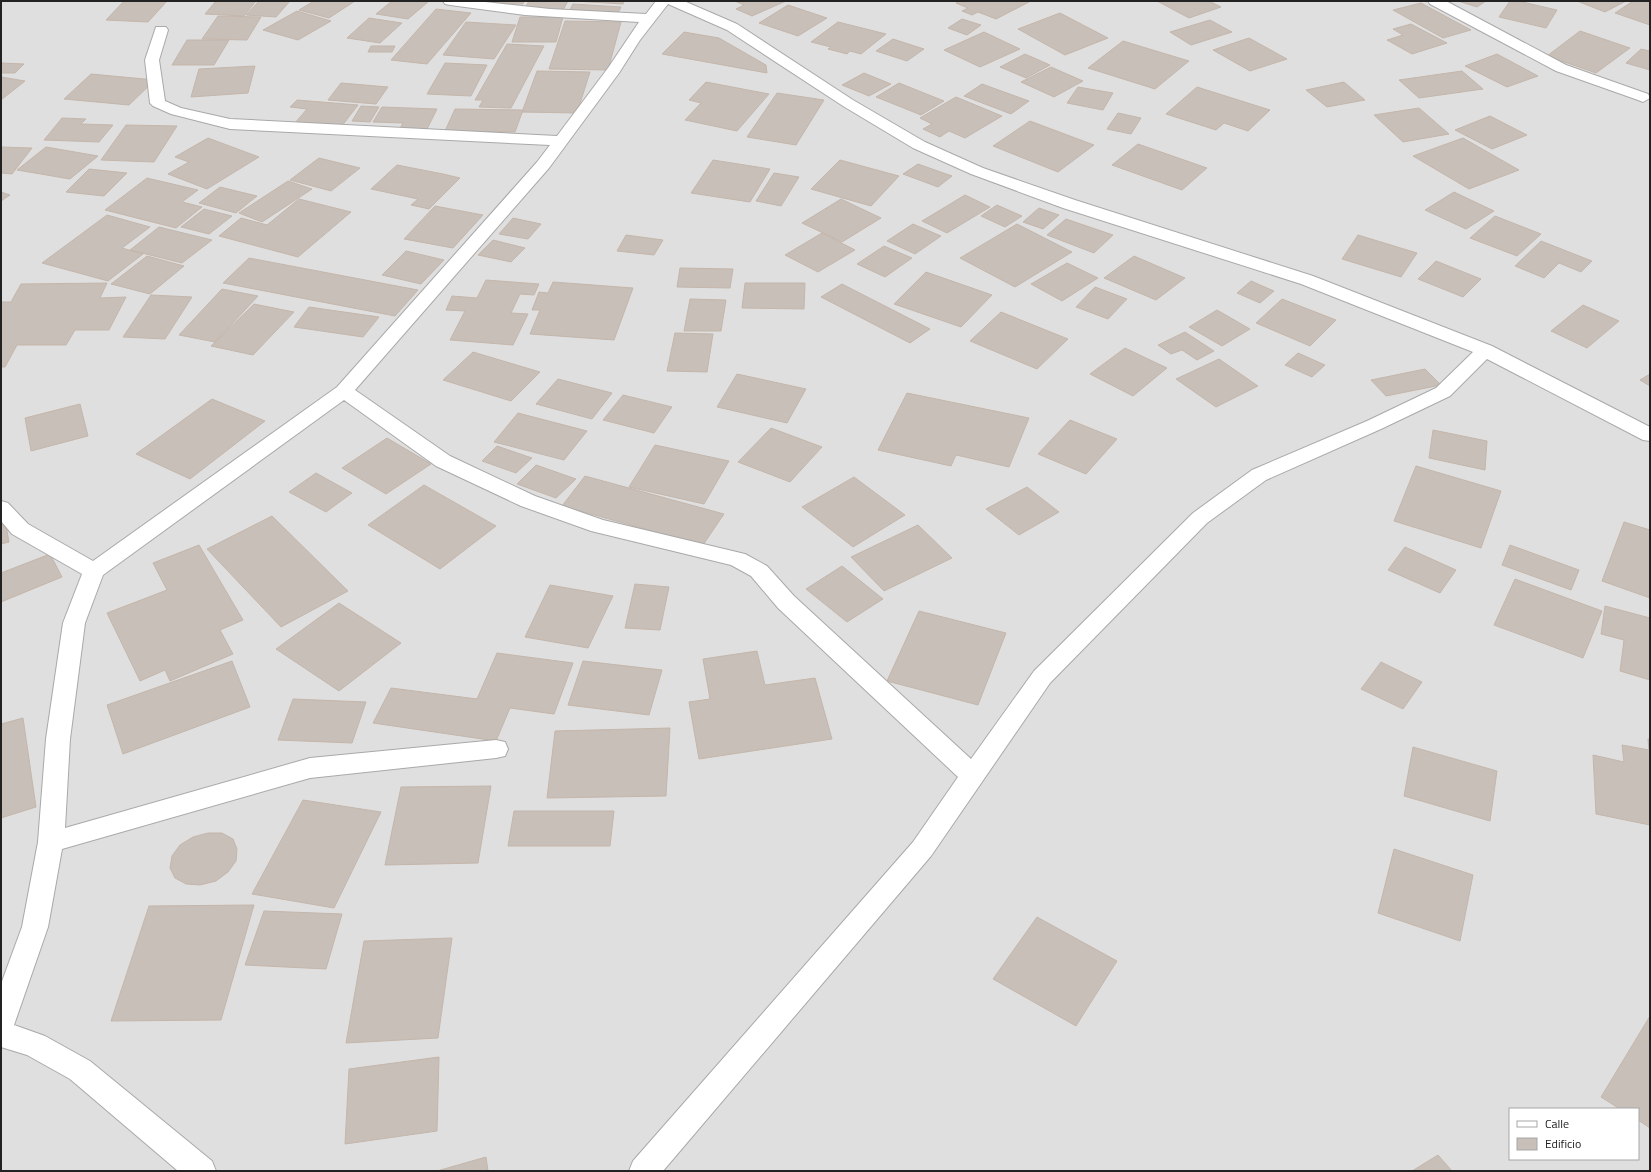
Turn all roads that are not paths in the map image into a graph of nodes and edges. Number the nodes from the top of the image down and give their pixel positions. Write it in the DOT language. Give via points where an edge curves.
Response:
graph roads {
  1 [pos="450,1"];
  2 [pos="663,1"];
  3 [pos="672,1"];
  4 [pos="1435,1"];
  5 [pos="651,18"];
  6 [pos="161,30"];
  7 [pos="1643,97"];
  8 [pos="560,141"];
  9 [pos="1485,350"];
  10 [pos="344,391"];
  11 [pos="1650,435"];
  12 [pos="1,508"];
  13 [pos="94,571"];
  14 [pos="496,749"];
  15 [pos="973,776"];
  16 [pos="51,842"];
  17 [pos="1,1023"];
  18 [pos="1,1034"];
  19 [pos="200,1171"];
  20 [pos="644,1171"];
  1 -- 5 [label="street" via="564,15"];
  2 -- 5 [label="street"];
  3 -- 9 [label="street" via="732,27 919,145 977,171 1069,204 1307,280"];
  4 -- 7 [label="street" via="1561,68"];
  5 -- 8 [label="street"];
  6 -- 8 [label="street" via="152,60 158,103 176,111 230,124"];
  8 -- 10 [label="street" via="543,165"];
  9 -- 11 [label="street"];
  9 -- 15 [label="street" via="1443,392 1259,475 1200,518 1042,677"];
  10 -- 13 [label="street"];
  10 -- 15 [label="street" via="442,461 528,502 598,526 737,559 759,571 786,602"];
  12 -- 13 [label="street" via="20,529"];
  13 -- 16 [label="street" via="74,623 58,739"];
  14 -- 16 [label="street" via="310,768"];
  15 -- 20 [label="street" via="922,849"];
  16 -- 17 [label="street" via="35,927"];
  18 -- 19 [label="street" via="35,1045 80,1070"];
}
